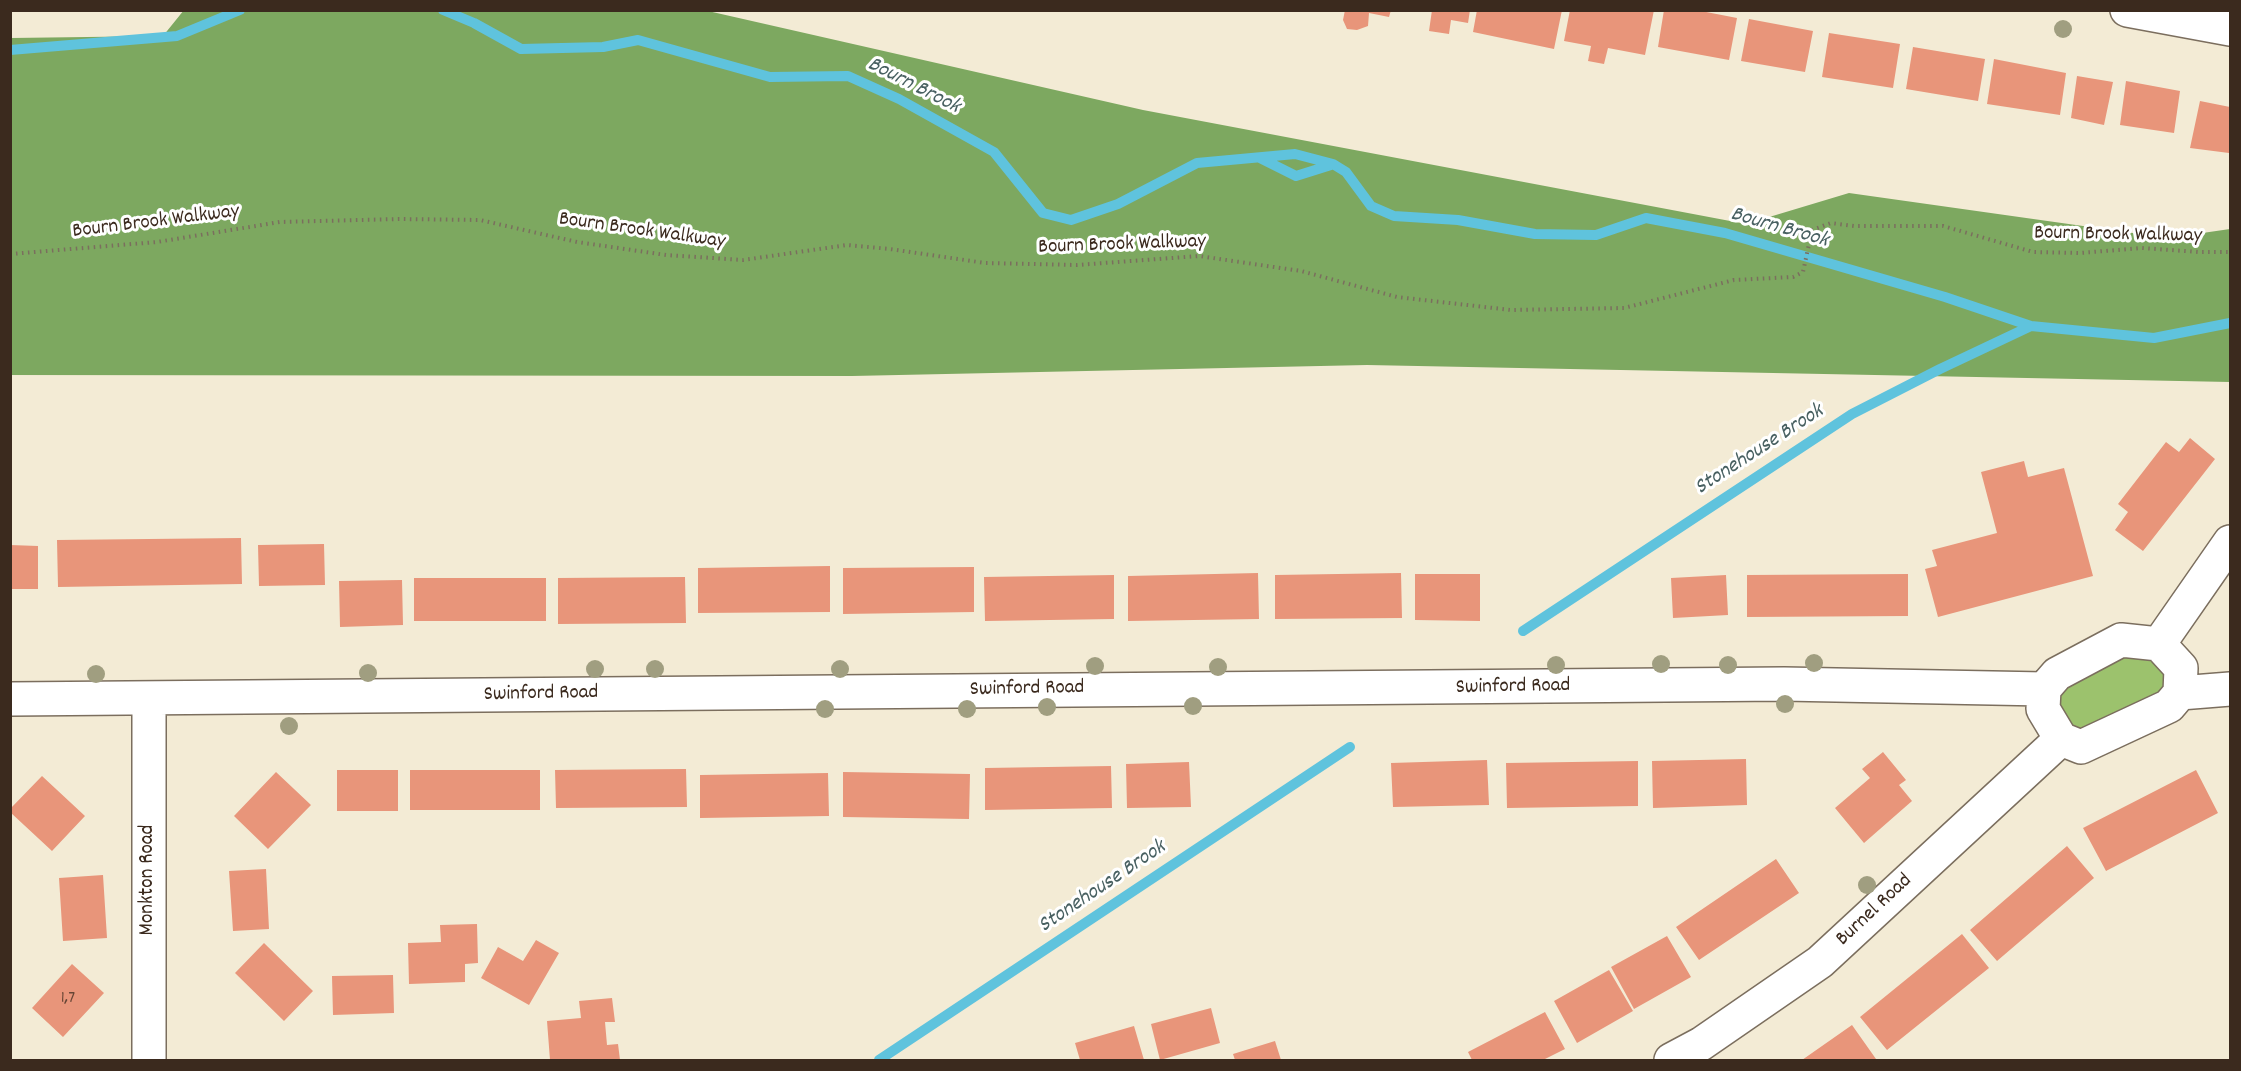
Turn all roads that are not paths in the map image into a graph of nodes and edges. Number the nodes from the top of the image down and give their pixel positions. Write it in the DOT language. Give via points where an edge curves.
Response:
graph roads {
  1 [pos="2127,10"];
  2 [pos="2230,29"];
  3 [pos="2230,542"];
  4 [pos="2159,644"];
  5 [pos="2044,688"];
  6 [pos="2230,689"];
  7 [pos="2180,693"];
  8 [pos="10,699"];
  9 [pos="149,699"];
  10 [pos="2061,739"];
  11 [pos="149,1060"];
  12 [pos="1671,1060"];
  1 -- 2 [label="street"];
  3 -- 4 [label="street"];
  4 -- 5 [label="street" via="2121,640 2056,674"];
  4 -- 7 [label="street" via="2181,668"];
  5 -- 9 [label="street, Swinford Road" via="1784,684"];
  5 -- 10 [label="street" via="2043,709"];
  6 -- 7 [label="street"];
  7 -- 10 [label="street" via="2169,706 2081,747"];
  8 -- 9 [label="street, Swinford Road"];
  9 -- 11 [label="street, Monkton Road"];
  10 -- 12 [label="street, Burnel Road" via="1820,962 1701,1044"];
}
